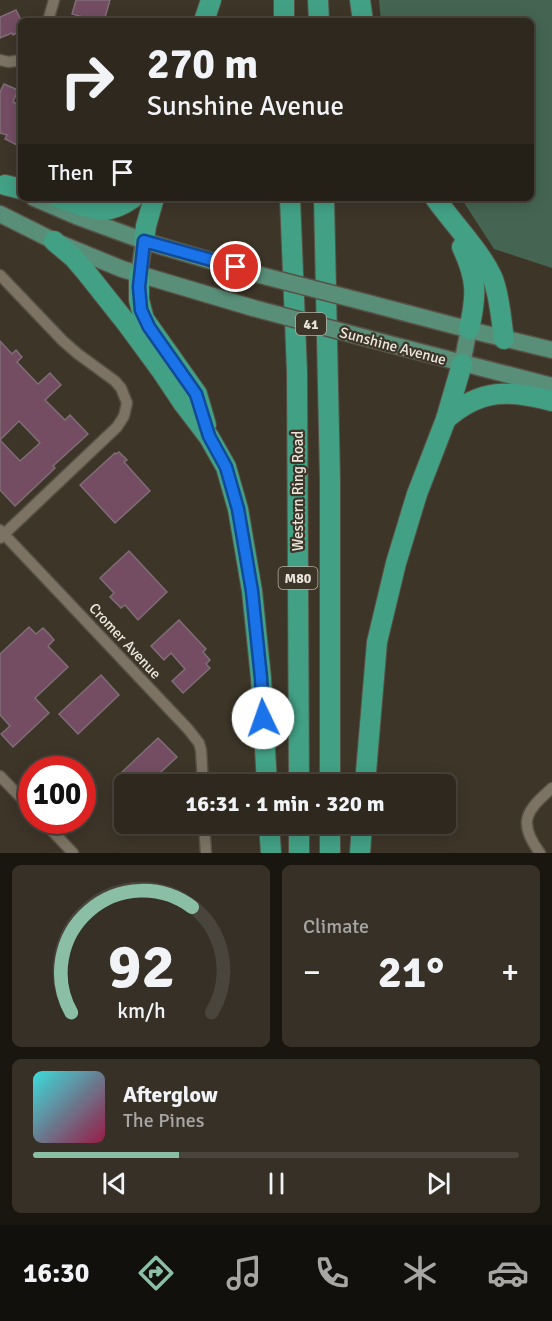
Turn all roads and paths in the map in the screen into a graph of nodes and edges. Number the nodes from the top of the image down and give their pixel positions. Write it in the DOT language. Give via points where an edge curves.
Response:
graph roads {
  1 [pos="54,0"];
  2 [pos="211,0"];
  3 [pos="284,0"];
  4 [pos="318,0"];
  5 [pos="360,0"];
  6 [pos="49,18"];
  7 [pos="205,18"];
  8 [pos="284,18"];
  9 [pos="319,18"];
  10 [pos="363,18"];
  11 [pos="0,60"];
  12 [pos="18,60"];
  13 [pos="41,201"];
  14 [pos="67,201"];
  15 [pos="128,201"];
  16 [pos="153,201"];
  17 [pos="290,201"];
  18 [pos="324,201"];
  19 [pos="430,201"];
  20 [pos="437,201"];
  21 [pos="0,214"];
  22 [pos="54,241"];
  23 [pos="144,241"];
  24 [pos="140,274"];
  25 [pos="0,275"];
  26 [pos="468,329"];
  27 [pos="504,339"];
  28 [pos="552,350"];
  29 [pos="462,364"];
  30 [pos="552,386"];
  31 [pos="552,401"];
  32 [pos="446,419"];
  33 [pos="209,436"];
  34 [pos="1,534"];
  35 [pos="202,774"];
  36 [pos="266,774"];
  37 [pos="299,774"];
  38 [pos="330,774"];
  39 [pos="366,774"];
  40 [pos="0,776"];
  41 [pos="552,788"];
  42 [pos="18,795"];
  43 [pos="55,834"];
  44 [pos="205,834"];
  45 [pos="270,834"];
  46 [pos="299,834"];
  47 [pos="330,834"];
  48 [pos="361,834"];
  49 [pos="73,853"];
  50 [pos="206,853"];
  51 [pos="271,853"];
  52 [pos="299,853"];
  53 [pos="330,853"];
  54 [pos="360,853"];
  55 [pos="540,853"];
  1 -- 6 [label="street"];
  2 -- 7 [label="highway"];
  3 -- 8 [label="highway"];
  4 -- 9 [label="highway"];
  5 -- 10 [label="highway"];
  11 -- 12 [label="street"];
  13 -- 23 [label="main road, 41"];
  14 -- 15 [label="highway" via="102,210"];
  16 -- 23 [label="highway"];
  17 -- 37 [label="highway, Western Ring Road / M80" via="297,372"];
  18 -- 38 [label="highway, Western Ring Road / M80"];
  19 -- 26 [label="highway" via="462,247 471,268 475,289"];
  20 -- 27 [label="highway" via="491,276"];
  21 -- 22 [label="main road, Sunshine Avenue / 41"];
  22 -- 24 [label="main road, Sunshine Avenue / 41"];
  22 -- 33 [label="highway" via="91,278"];
  23 -- 24 [label="main road"];
  23 -- 26 [label="main road, 41, bridge"];
  24 -- 29 [label="main road, Sunshine Avenue / 41, bridge"];
  24 -- 33 [label="highway" via="139,300 144,319 196,394"];
  25 -- 34 [label="street" via="63,341 116,381 127,403 117,427"];
  26 -- 27 [label="main road, 41"];
  26 -- 29 [label="main road"];
  27 -- 28 [label="main road, 41"];
  29 -- 30 [label="main road, Sunshine Avenue / 41"];
  29 -- 32 [label="highway"];
  31 -- 32 [label="highway" via="521,394 493,395 475,399"];
  32 -- 39 [label="highway" via="417,494 376,642"];
  33 -- 36 [label="highway" via="226,467 238,509 252,591"];
  34 -- 35 [label="street, Cromer Avenue" via="188,729 199,743"];
  40 -- 42 [label="street"];
  41 -- 55 [label="street" via="526,820"];
  43 -- 49 [label="street"];
  44 -- 50 [label="street"];
  45 -- 51 [label="highway"];
  46 -- 52 [label="highway"];
  47 -- 53 [label="highway"];
  48 -- 54 [label="highway"];
}
